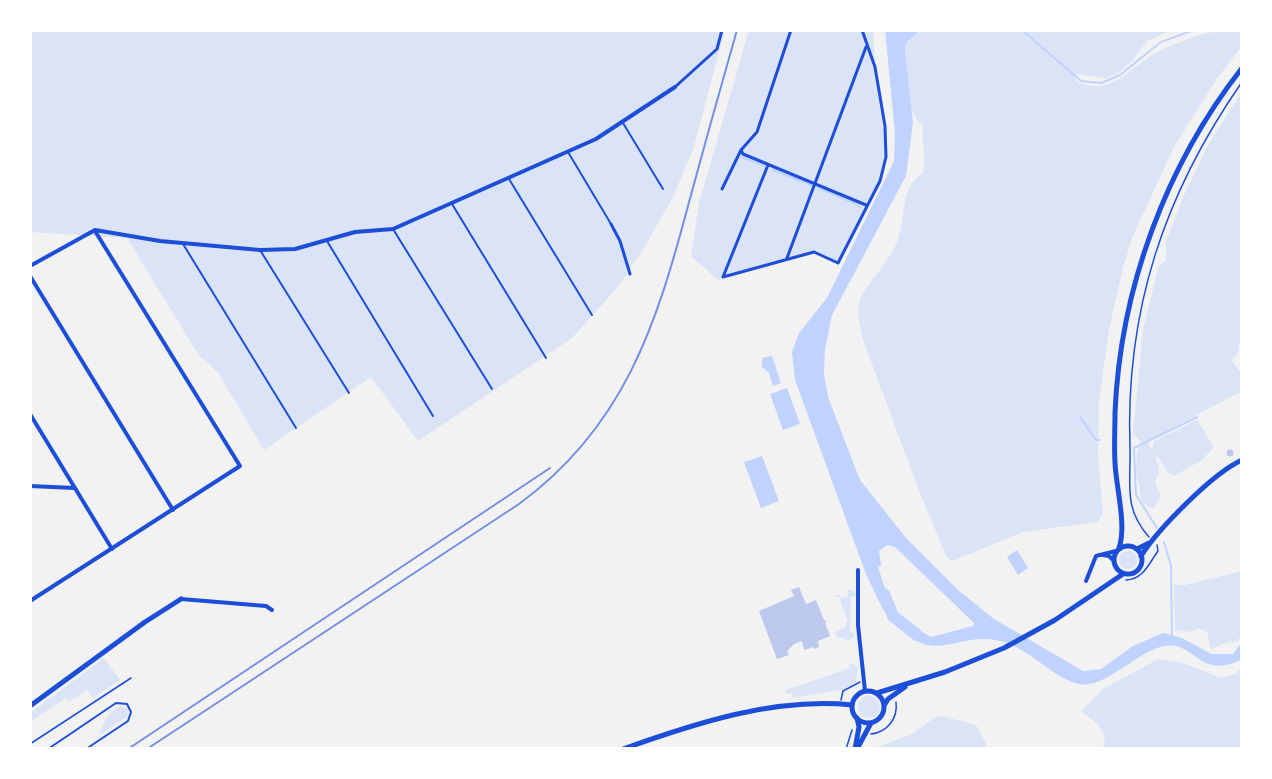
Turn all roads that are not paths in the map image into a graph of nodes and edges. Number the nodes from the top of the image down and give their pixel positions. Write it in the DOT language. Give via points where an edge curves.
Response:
graph roads {
  1 [pos="722,30"];
  2 [pos="791,30"];
  3 [pos="862,30"];
  4 [pos="867,47"];
  5 [pos="1242,68"];
  6 [pos="675,87"];
  7 [pos="623,123"];
  8 [pos="568,150"];
  9 [pos="741,150"];
  10 [pos="768,164"];
  11 [pos="507,177"];
  12 [pos="816,184"];
  13 [pos="663,189"];
  14 [pos="722,189"];
  15 [pos="452,204"];
  16 [pos="866,205"];
  17 [pos="611,224"];
  18 [pos="393,229"];
  19 [pos="95,230"];
  20 [pos="326,239"];
  21 [pos="181,242"];
  22 [pos="260,250"];
  23 [pos="787,258"];
  24 [pos="30,266"];
  25 [pos="630,274"];
  26 [pos="30,276"];
  27 [pos="592,315"];
  28 [pos="546,358"];
  29 [pos="492,389"];
  30 [pos="349,393"];
  31 [pos="30,414"];
  32 [pos="433,416"];
  33 [pos="296,428"];
  34 [pos="1242,460"];
  35 [pos="30,486"];
  36 [pos="74,488"];
  37 [pos="174,510"];
  38 [pos="1121,528"];
  39 [pos="1152,540"];
  40 [pos="1134,547"];
  41 [pos="112,549"];
  42 [pos="1118,550"];
  43 [pos="1099,555"];
  44 [pos="1142,556"];
  45 [pos="1113,560"];
  46 [pos="1115,567"];
  47 [pos="858,570"];
  48 [pos="1123,577"];
  49 [pos="1086,580"];
  50 [pos="1111,580"];
  51 [pos="181,599"];
  52 [pos="30,601"];
  53 [pos="272,610"];
  54 [pos="911,683"];
  55 [pos="866,691"];
  56 [pos="877,693"];
  57 [pos="852,705"];
  58 [pos="30,706"];
  59 [pos="885,706"];
  60 [pos="857,718"];
  61 [pos="871,723"];
  62 [pos="861,733"];
  63 [pos="48,749"];
  64 [pos="86,749"];
  65 [pos="623,749"];
  66 [pos="856,749"];
  1 -- 6 [label="street" via="717,49"];
  2 -- 9 [label="street" via="757,132"];
  3 -- 4 [label="street"];
  4 -- 12 [label="street"];
  4 -- 16 [label="street" via="875,67 886,157 880,181"];
  5 -- 38 [label="main road" via="1173,180 1146,247 1130,305 1115,412 1114,460"];
  6 -- 7 [label="street"];
  7 -- 8 [label="street"];
  7 -- 13 [label="lane"];
  8 -- 11 [label="street"];
  8 -- 17 [label="lane"];
  9 -- 10 [label="street"];
  9 -- 14 [label="street"];
  10 -- 12 [label="street"];
  10 -- 23 [label="street" via="723,277"];
  11 -- 15 [label="street"];
  11 -- 27 [label="lane"];
  12 -- 16 [label="street"];
  12 -- 23 [label="street"];
  15 -- 18 [label="street"];
  15 -- 28 [label="lane"];
  16 -- 23 [label="street" via="838,263 814,252"];
  17 -- 25 [label="street"];
  18 -- 20 [label="street"];
  18 -- 29 [label="lane"];
  19 -- 21 [label="street"];
  19 -- 24 [label="street"];
  19 -- 37 [label="street" via="240,466"];
  20 -- 22 [label="street" via="295,249"];
  20 -- 32 [label="lane"];
  21 -- 22 [label="street"];
  21 -- 33 [label="lane"];
  22 -- 30 [label="lane"];
  26 -- 37 [label="street"];
  31 -- 36 [label="street"];
  34 -- 39 [label="main road" via="1208,483"];
  35 -- 36 [label="street"];
  36 -- 41 [label="street"];
  37 -- 41 [label="street"];
  38 -- 40 [label="main road"];
  38 -- 42 [label="main road"];
  39 -- 40 [label="main road"];
  39 -- 44 [label="main road"];
  40 -- 42 [label="main road"];
  40 -- 44 [label="main road"];
  41 -- 52 [label="street"];
  42 -- 43 [label="street"];
  42 -- 45 [label="main road"];
  43 -- 45 [label="street"];
  43 -- 49 [label="street" via="1093,560"];
  44 -- 48 [label="main road" via="1139,569"];
  45 -- 46 [label="main road"];
  46 -- 48 [label="main road"];
  46 -- 50 [label="main road"];
  47 -- 55 [label="street" via="858,625"];
  48 -- 50 [label="main road"];
  50 -- 54 [label="main road" via="1055,620 982,658"];
  51 -- 53 [label="street" via="266,606"];
  51 -- 58 [label="main road"];
  54 -- 56 [label="main road"];
  54 -- 59 [label="main road" via="888,699"];
  55 -- 56 [label="main road"];
  55 -- 57 [label="main road" via="858,694"];
  56 -- 59 [label="main road"];
  57 -- 60 [label="main road"];
  57 -- 65 [label="main road" via="802,703 719,718"];
  59 -- 61 [label="main road" via="881,717"];
  60 -- 61 [label="main road"];
  60 -- 62 [label="main road"];
  61 -- 62 [label="main road"];
  62 -- 66 [label="main road"];
  63 -- 64 [label="lane" via="116,703 127,704 130,718"];
}
